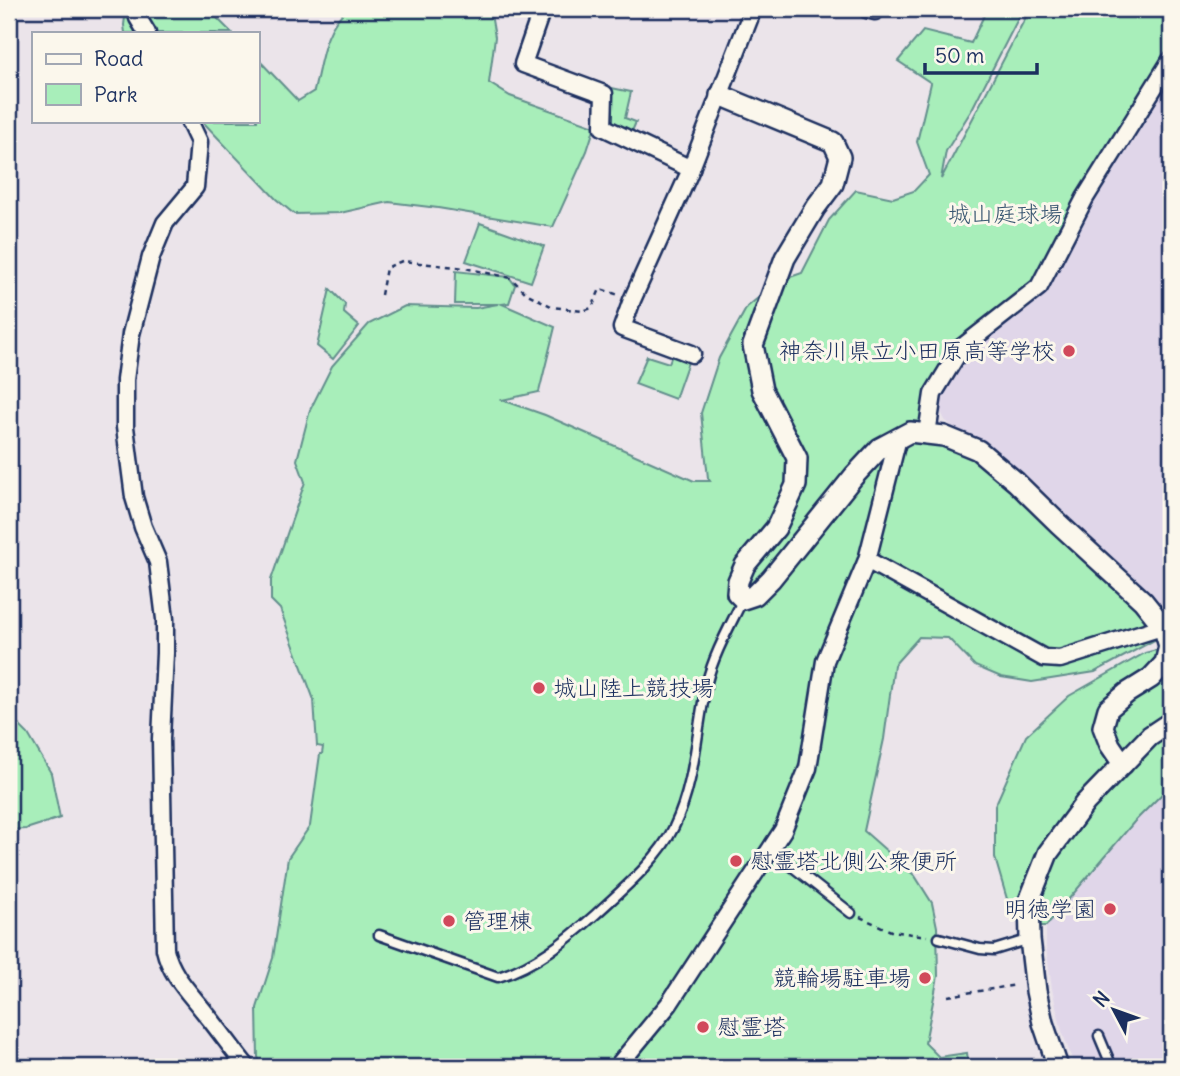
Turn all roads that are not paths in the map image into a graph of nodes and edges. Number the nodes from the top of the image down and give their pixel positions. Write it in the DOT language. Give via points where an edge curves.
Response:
graph roads {
  1 [pos="136,9"];
  2 [pos="542,9"];
  3 [pos="753,9"];
  4 [pos="867,9"];
  5 [pos="876,9"];
  6 [pos="146,32"];
  7 [pos="1171,60"];
  8 [pos="720,94"];
  9 [pos="189,122"];
  10 [pos="691,169"];
  11 [pos="692,354"];
  12 [pos="927,434"];
  13 [pos="898,438"];
  14 [pos="867,560"];
  15 [pos="743,599"];
  16 [pos="1167,625"];
  17 [pos="1171,722"];
  18 [pos="1123,764"];
  19 [pos="770,849"];
  20 [pos="851,913"];
  21 [pos="379,935"];
  22 [pos="939,938"];
  23 [pos="1030,939"];
  24 [pos="1099,1036"];
  25 [pos="247,1067"];
  26 [pos="617,1067"];
  27 [pos="1058,1067"];
  28 [pos="1112,1067"];
  1 -- 6 [label="street"];
  2 -- 10 [label="street" via="523,64 604,94 603,127"];
  3 -- 8 [label="street"];
  4 -- 5 [label="street"];
  7 -- 12 [label="street" via="1085,198 1039,287 961,348 933,394"];
  8 -- 10 [label="street"];
  8 -- 15 [label="street" via="833,142 840,157 833,184 785,258 753,345 762,390 797,458 796,485 776,528 745,565 737,593"];
  9 -- 25 [label="street" via="199,142 194,187 165,223 151,257 131,334 125,427 134,497 158,562 165,619 161,739 165,949 178,980"];
  10 -- 11 [label="street" via="622,328"];
  12 -- 13 [label="street" via="910,432"];
  12 -- 16 [label="street" via="978,450"];
  13 -- 14 [label="street"];
  13 -- 15 [label="street" via="880,448 854,476 771,579 755,595"];
  14 -- 16 [label="street" via="1044,657 1060,659"];
  14 -- 19 [label="street" via="825,661 808,768 783,830"];
  15 -- 21 [label="lane" via="708,680 691,772 674,828 648,863 607,904 569,938 516,972 498,977"];
  16 -- 18 [label="street" via="1165,663 1108,709 1102,727"];
  17 -- 18 [label="street"];
  18 -- 23 [label="street" via="1085,803 1048,853 1030,901"];
  19 -- 20 [label="lane"];
  19 -- 26 [label="street" via="668,1004"];
  22 -- 23 [label="lane" via="995,950"];
  23 -- 27 [label="street" via="1043,1023"];
  24 -- 28 [label="lane"];
}
